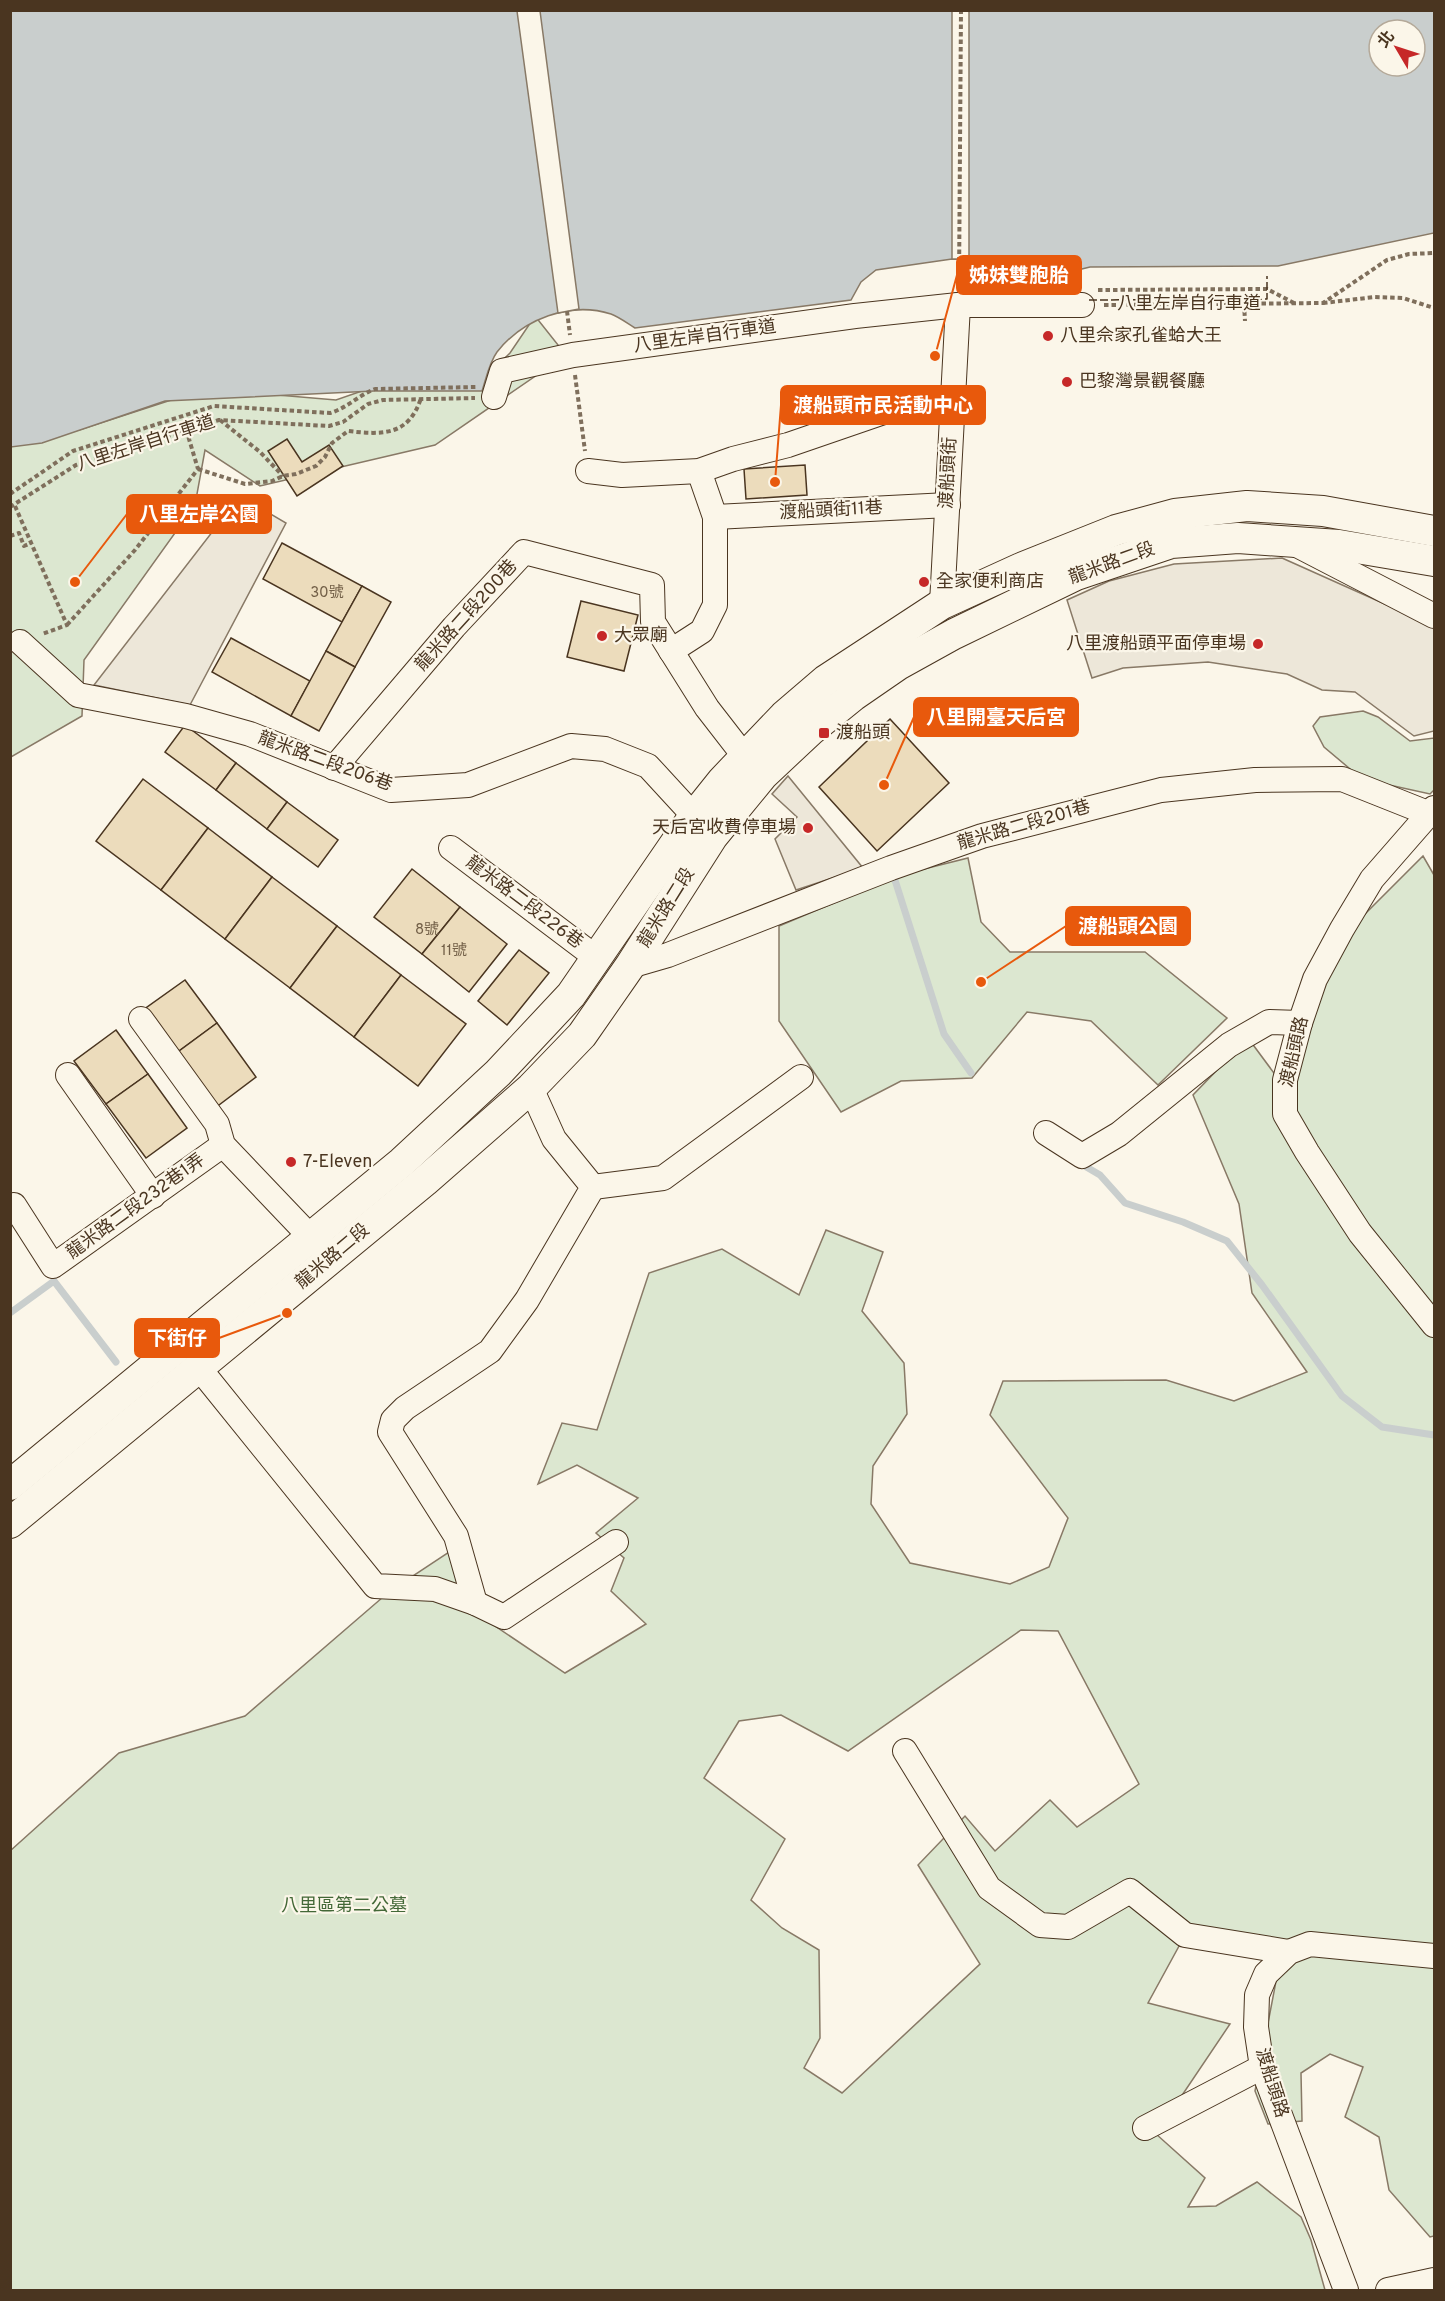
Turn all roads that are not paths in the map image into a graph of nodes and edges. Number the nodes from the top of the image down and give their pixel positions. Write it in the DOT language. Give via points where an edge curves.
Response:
graph roads {
  1 [pos="958,305"];
  2 [pos="1071,305"];
  3 [pos="496,392"];
  4 [pos="953,399"];
  5 [pos="588,471"];
  6 [pos="699,471"];
  7 [pos="948,505"];
  8 [pos="715,517"];
  9 [pos="1434,531"];
  10 [pos="1290,542"];
  11 [pos="1434,561"];
  12 [pos="942,604"];
  13 [pos="1434,616"];
  14 [pos="20,642"];
  15 [pos="671,651"];
  16 [pos="745,757"];
  17 [pos="334,768"];
  18 [pos="1432,811"];
  19 [pos="694,816"];
  20 [pos="451,848"];
  21 [pos="598,959"];
  22 [pos="630,966"];
  23 [pos="141,1019"];
  24 [pos="1300,1023"];
  25 [pos="68,1075"];
  26 [pos="801,1077"];
  27 [pos="531,1088"];
  28 [pos="1046,1133"];
  29 [pos="223,1145"];
  30 [pos="592,1187"];
  31 [pos="153,1196"];
  32 [pos="12,1204"];
  33 [pos="321,1248"];
  34 [pos="1434,1324"];
  35 [pos="199,1368"];
  36 [pos="10,1485"];
  37 [pos="11,1522"];
  38 [pos="616,1542"];
  39 [pos="475,1603"];
  40 [pos="905,1750"];
  41 [pos="1289,1952"];
  42 [pos="1434,1956"];
  43 [pos="1262,2067"];
  44 [pos="1145,2128"];
  45 [pos="1434,2280"];
  46 [pos="1346,2290"];
  47 [pos="1388,2290"];
  1 -- 2 [label="street, 八里左岸自行車道"];
  1 -- 3 [label="street, 八里左岸自行車道" via="573,355 502,371"];
  1 -- 4 [label="street, 渡船頭街"];
  4 -- 6 [label="street" via="884,412"];
  4 -- 7 [label="street, 渡船頭街"];
  5 -- 6 [label="street" via="622,476"];
  6 -- 8 [label="street"];
  7 -- 8 [label="street, 渡船頭街11巷"];
  7 -- 12 [label="street, 渡船頭街"];
  8 -- 15 [label="street" via="715,605 702,631"];
  9 -- 12 [label="main road, 龍米路二段" via="1323,511 1247,506 1175,514 1116,530"];
  10 -- 11 [label="main road, 龍米路二段"];
  10 -- 13 [label="street"];
  10 -- 22 [label="main road, 龍米路二段" via="1238,538 1171,543 1076,575 898,665 811,730 763,775 713,836"];
  12 -- 16 [label="main road, 龍米路二段" via="826,680"];
  14 -- 17 [label="street, 龍米路二段206巷" via="78,695 186,716 250,734"];
  15 -- 16 [label="street, 龍米路二段200巷" via="707,708"];
  15 -- 17 [label="street, 龍米路二段200巷" via="653,622 652,585 524,552 453,627"];
  16 -- 19 [label="main road, 龍米路二段"];
  17 -- 19 [label="street, 龍米路二段206巷" via="391,789 468,785 571,746 604,749 648,766"];
  18 -- 22 [label="street, 龍米路二段201巷" via="1342,779 1255,780 1161,790 982,836"];
  18 -- 24 [label="street, 渡船頭路" via="1372,879 1315,979"];
  19 -- 21 [label="main road, 龍米路二段"];
  20 -- 21 [label="street, 龍米路二段226巷"];
  21 -- 22 [label="main road"];
  21 -- 33 [label="main road, 龍米路二段" via="572,995 498,1073 402,1162"];
  22 -- 27 [label="main road, 龍米路二段" via="582,1035"];
  23 -- 29 [label="street" via="217,1124"];
  24 -- 28 [label="street" via="1269,1022 1229,1045 1119,1134 1082,1156"];
  24 -- 34 [label="street, 渡船頭路" via="1285,1080 1285,1114 1360,1233"];
  25 -- 31 [label="street"];
  26 -- 30 [label="street" via="663,1178"];
  27 -- 30 [label="street" via="554,1139"];
  27 -- 33 [label="main road, 龍米路二段"];
  29 -- 31 [label="street, 龍米路二段232巷1弄"];
  29 -- 33 [label="street"];
  30 -- 39 [label="street" via="527,1300 490,1351 393,1420 390,1432 456,1536"];
  31 -- 32 [label="street, 龍米路二段232巷1弄" via="53,1266"];
  33 -- 35 [label="main road, 龍米路二段"];
  33 -- 36 [label="main road, 龍米路二段"];
  35 -- 37 [label="main road, 龍米路二段"];
  35 -- 39 [label="street" via="375,1586 435,1589"];
  38 -- 39 [label="street" via="504,1617"];
  40 -- 41 [label="street" via="989,1888 1041,1925 1068,1927 1130,1891 1185,1935"];
  41 -- 42 [label="street, 渡船頭路" via="1310,1944"];
  41 -- 43 [label="street, 渡船頭路" via="1266,1974 1257,1995 1256,2027"];
  43 -- 44 [label="street"];
  43 -- 46 [label="street, 渡船頭路"];
  45 -- 47 [label="street"];
}
